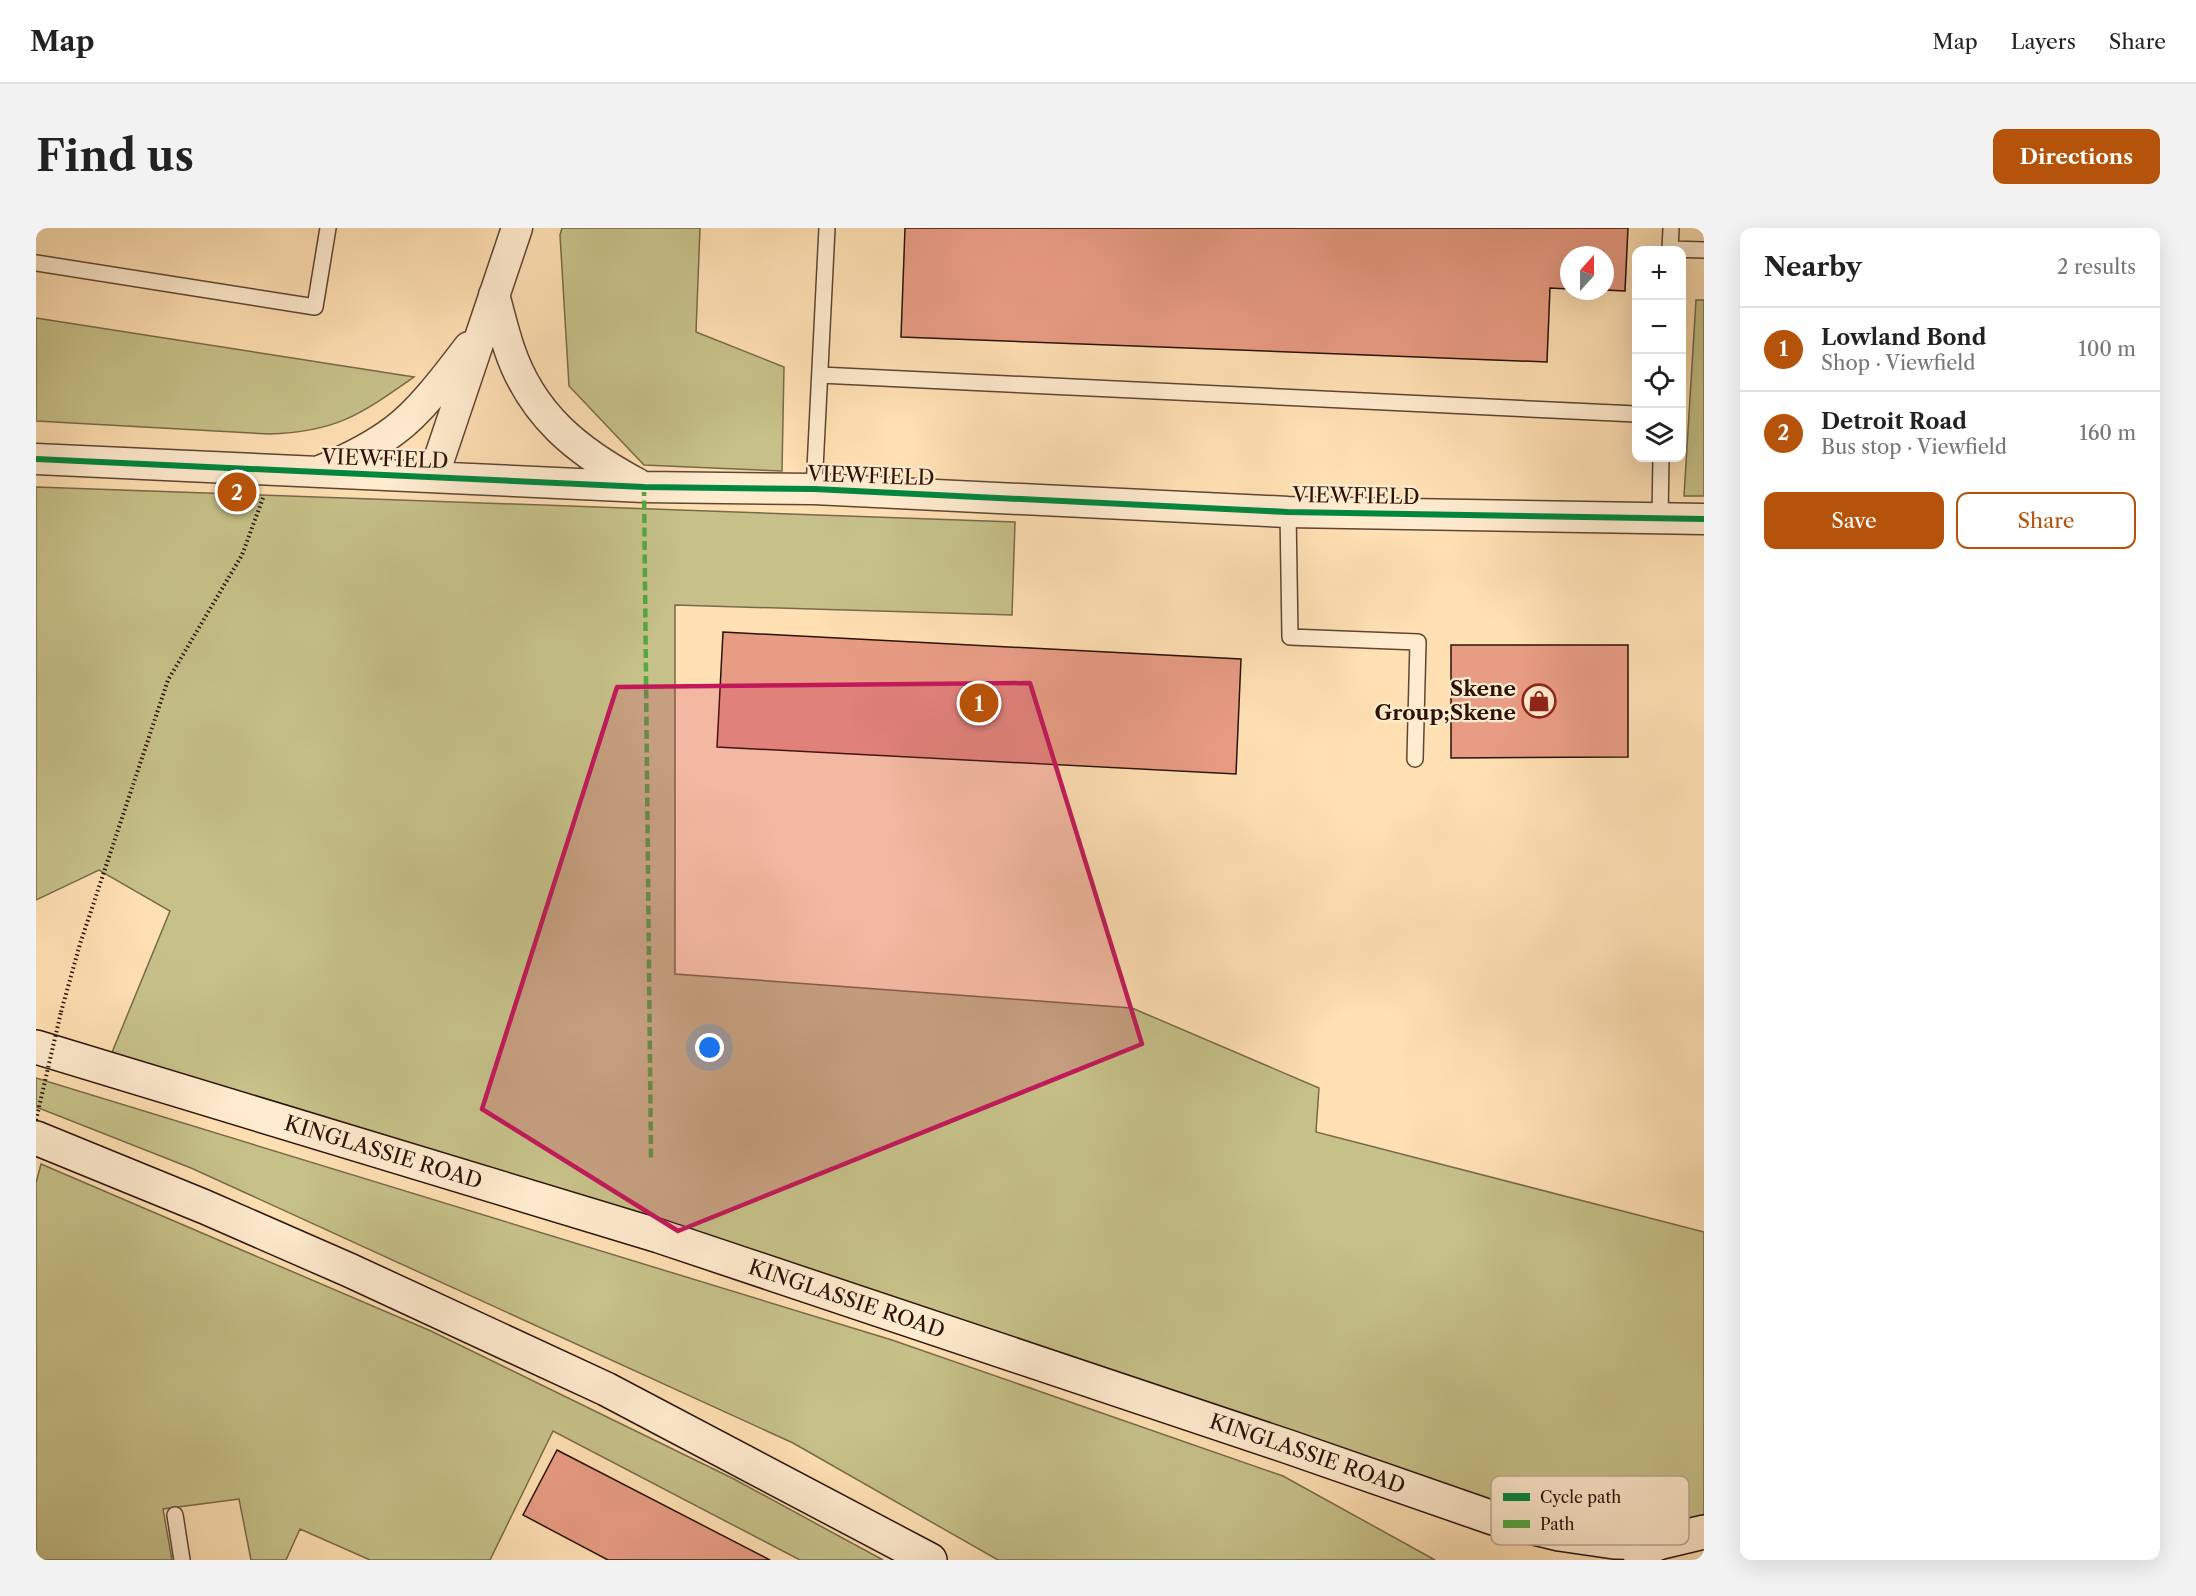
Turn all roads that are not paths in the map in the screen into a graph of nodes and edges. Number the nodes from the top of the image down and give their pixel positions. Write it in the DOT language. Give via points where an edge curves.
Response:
graph roads {
  1 [pos="328,228"];
  2 [pos="517,228"];
  3 [pos="827,228"];
  4 [pos="1671,228"];
  5 [pos="1670,246"];
  6 [pos="1686,250"];
  7 [pos="1704,250"];
  8 [pos="36,263"];
  9 [pos="494,295"];
  10 [pos="484,326"];
  11 [pos="820,375"];
  12 [pos="1632,414"];
  13 [pos="36,459"];
  14 [pos="1662,462"];
  15 [pos="317,473"];
  16 [pos="433,477"];
  17 [pos="644,487"];
  18 [pos="814,489"];
  19 [pos="1288,512"];
  20 [pos="1660,517"];
  21 [pos="1704,519"];
  22 [pos="1415,759"];
  23 [pos="36,1047"];
  24 [pos="36,1138"];
  25 [pos="174,1515"];
  26 [pos="1491,1517"];
  27 [pos="1704,1532"];
  28 [pos="1689,1536"];
  29 [pos="1654,1545"];
  30 [pos="182,1560"];
  31 [pos="930,1560"];
  32 [pos="1621,1560"];
  1 -- 8 [label="lane" via="315,307"];
  2 -- 9 [label="street"];
  3 -- 11 [label="lane"];
  4 -- 5 [label="lane"];
  6 -- 7 [label="lane"];
  9 -- 10 [label="street"];
  9 -- 17 [label="street" via="509,349 542,411 581,449"];
  10 -- 15 [label="street" via="452,370 397,429 363,452"];
  10 -- 16 [label="street"];
  11 -- 12 [label="lane"];
  11 -- 18 [label="lane"];
  13 -- 15 [label="street, VIEWFIELD"];
  14 -- 20 [label="lane"];
  15 -- 16 [label="street, VIEWFIELD"];
  16 -- 17 [label="street, VIEWFIELD"];
  17 -- 18 [label="street, VIEWFIELD"];
  18 -- 19 [label="street, VIEWFIELD"];
  19 -- 20 [label="street, VIEWFIELD"];
  19 -- 22 [label="lane" via="1290,637 1418,642"];
  20 -- 21 [label="street, VIEWFIELD"];
  23 -- 26 [label="main road, KINGLASSIE ROAD" via="659,1236"];
  24 -- 31 [label="main road" via="349,1270 606,1389"];
  25 -- 30 [label="lane"];
  27 -- 28 [label="main road"];
  29 -- 32 [label="main road"];
}
